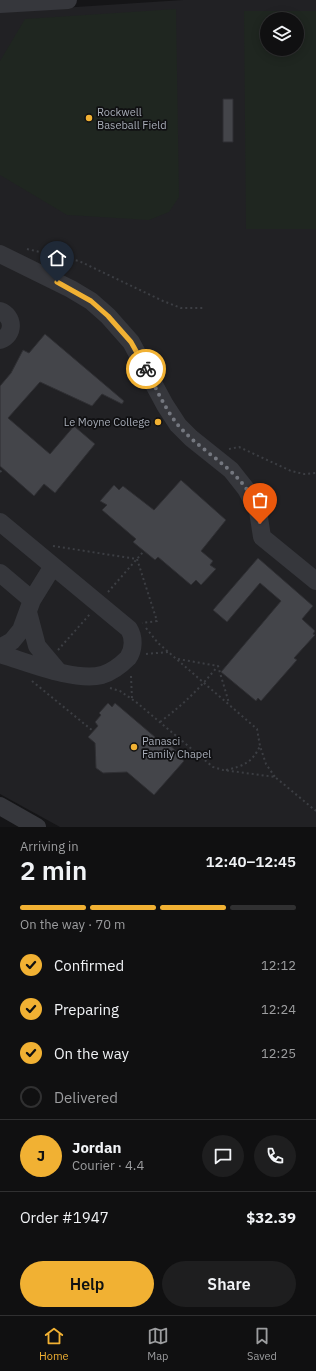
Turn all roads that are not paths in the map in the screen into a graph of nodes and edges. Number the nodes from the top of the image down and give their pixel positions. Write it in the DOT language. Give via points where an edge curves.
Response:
graph roads {
  1 [pos="68,0"];
  2 [pos="44,1"];
  3 [pos="0,4"];
  4 [pos="0,254"];
  5 [pos="0,311"];
  6 [pos="0,340"];
  7 [pos="0,522"];
  8 [pos="53,566"];
  9 [pos="0,574"];
  10 [pos="316,582"];
  11 [pos="30,606"];
  12 [pos="0,648"];
  13 [pos="0,654"];
  14 [pos="50,667"];
  15 [pos="0,806"];
  16 [pos="37,827"];
  1 -- 2 [label="street"];
  2 -- 3 [label="street"];
  4 -- 10 [label="street" via="71,289 91,301 108,316 131,342 178,425 231,470 246,489 258,511 262,537"];
  5 -- 6 [label="street" via="8,316 11,328"];
  7 -- 8 [label="street"];
  8 -- 11 [label="street"];
  8 -- 14 [label="street" via="129,629 132,639 131,654 121,665 102,675 80,676"];
  9 -- 11 [label="street"];
  11 -- 12 [label="street" via="21,630 12,641"];
  11 -- 14 [label="street" via="37,646"];
  13 -- 14 [label="street"];
  15 -- 16 [label="street"];
}
